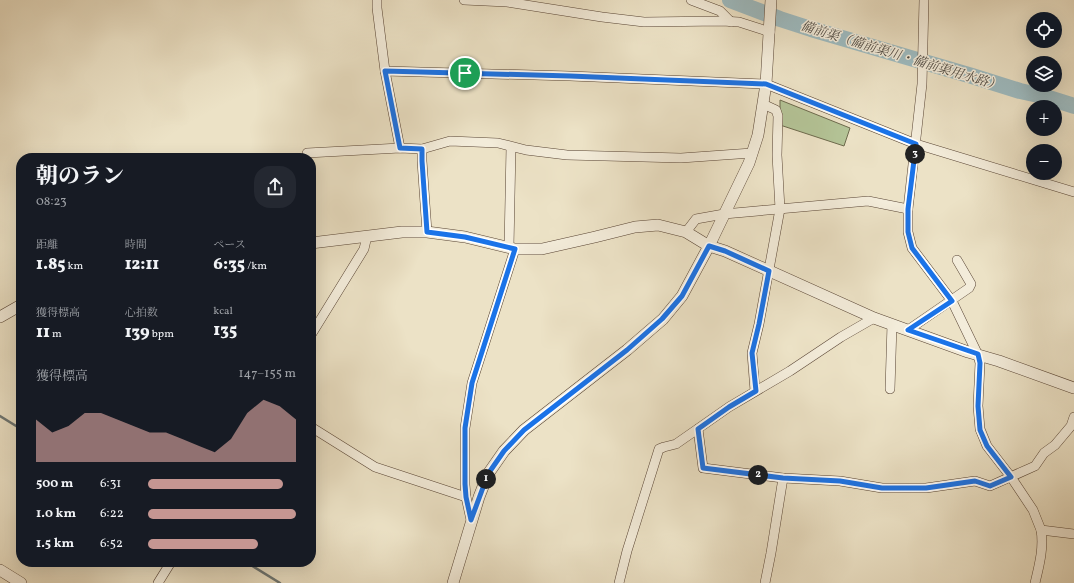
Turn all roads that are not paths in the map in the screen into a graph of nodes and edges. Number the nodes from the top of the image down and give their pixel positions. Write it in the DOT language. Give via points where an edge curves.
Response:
graph roads {
  1 [pos="378,0"];
  2 [pos="464,0"];
  3 [pos="691,0"];
  4 [pos="771,0"];
  5 [pos="924,0"];
  6 [pos="731,22"];
  7 [pos="770,32"];
  8 [pos="385,71"];
  9 [pos="766,84"];
  10 [pos="763,104"];
  11 [pos="916,144"];
  12 [pos="511,147"];
  13 [pos="400,148"];
  14 [pos="422,149"];
  15 [pos="308,153"];
  16 [pos="752,153"];
  17 [pos="1074,192"];
  18 [pos="780,209"];
  19 [pos="908,209"];
  20 [pos="724,214"];
  21 [pos="427,232"];
  22 [pos="686,232"];
  23 [pos="367,236"];
  24 [pos="316,242"];
  25 [pos="709,246"];
  26 [pos="512,248"];
  27 [pos="957,260"];
  28 [pos="769,271"];
  29 [pos="952,301"];
  30 [pos="16,308"];
  31 [pos="0,317"];
  32 [pos="874,318"];
  33 [pos="892,324"];
  34 [pos="316,327"];
  35 [pos="908,330"];
  36 [pos="978,354"];
  37 [pos="1074,388"];
  38 [pos="890,389"];
  39 [pos="756,391"];
  40 [pos="1074,417"];
  41 [pos="698,429"];
  42 [pos="316,430"];
  43 [pos="1011,477"];
  44 [pos="783,478"];
  45 [pos="466,497"];
  46 [pos="471,520"];
  47 [pos="1041,530"];
  48 [pos="1074,534"];
  49 [pos="168,567"];
  50 [pos="0,570"];
  51 [pos="21,583"];
  52 [pos="158,583"];
  53 [pos="453,583"];
  54 [pos="619,583"];
  55 [pos="765,583"];
  56 [pos="1035,583"];
  1 -- 8 [label="street"];
  2 -- 6 [label="street" via="507,2 644,22"];
  3 -- 6 [label="street" via="720,12"];
  4 -- 7 [label="street"];
  5 -- 11 [label="street" via="924,49"];
  6 -- 7 [label="street"];
  7 -- 9 [label="street"];
  8 -- 9 [label="street"];
  8 -- 13 [label="street"];
  9 -- 10 [label="street"];
  9 -- 11 [label="street"];
  10 -- 16 [label="street"];
  10 -- 18 [label="street" via="776,110 778,116"];
  11 -- 17 [label="street"];
  11 -- 19 [label="street"];
  12 -- 14 [label="street" via="498,143 450,141"];
  12 -- 16 [label="street" via="567,155 599,156 681,158"];
  12 -- 26 [label="street"];
  13 -- 14 [label="street"];
  13 -- 15 [label="street"];
  14 -- 21 [label="street"];
  16 -- 20 [label="street"];
  18 -- 19 [label="street" via="868,201"];
  18 -- 20 [label="street"];
  18 -- 28 [label="street"];
  19 -- 29 [label="street" via="908,232 912,248"];
  20 -- 22 [label="street" via="696,220"];
  20 -- 25 [label="street"];
  21 -- 23 [label="street"];
  21 -- 26 [label="street" via="465,237"];
  22 -- 25 [label="street"];
  22 -- 26 [label="street" via="658,224 542,249"];
  23 -- 24 [label="street"];
  23 -- 34 [label="street" via="364,249"];
  25 -- 28 [label="street"];
  25 -- 46 [label="street" via="682,296 662,319 627,350 524,430 504,451 488,474"];
  26 -- 45 [label="street" via="472,383 465,428"];
  27 -- 29 [label="street" via="971,284"];
  28 -- 32 [label="street"];
  28 -- 39 [label="street" via="752,353"];
  29 -- 35 [label="street"];
  29 -- 36 [label="street"];
  30 -- 31 [label="street"];
  32 -- 33 [label="street"];
  32 -- 39 [label="street"];
  33 -- 35 [label="street"];
  33 -- 38 [label="street"];
  35 -- 36 [label="street"];
  36 -- 37 [label="street"];
  36 -- 43 [label="street" via="980,430 987,446"];
  39 -- 41 [label="street"];
  40 -- 43 [label="street" via="1067,430 1035,466"];
  41 -- 44 [label="street" via="703,468"];
  41 -- 54 [label="street" via="676,444 659,449"];
  42 -- 45 [label="street" via="375,466"];
  43 -- 44 [label="street" via="990,486 975,481 926,488 882,488 840,481"];
  43 -- 47 [label="street" via="1033,510"];
  44 -- 55 [label="street"];
  45 -- 46 [label="street"];
  46 -- 53 [label="street"];
  47 -- 48 [label="street"];
  47 -- 56 [label="street" via="1040,561"];
  49 -- 52 [label="street"];
  50 -- 51 [label="street"];
}
